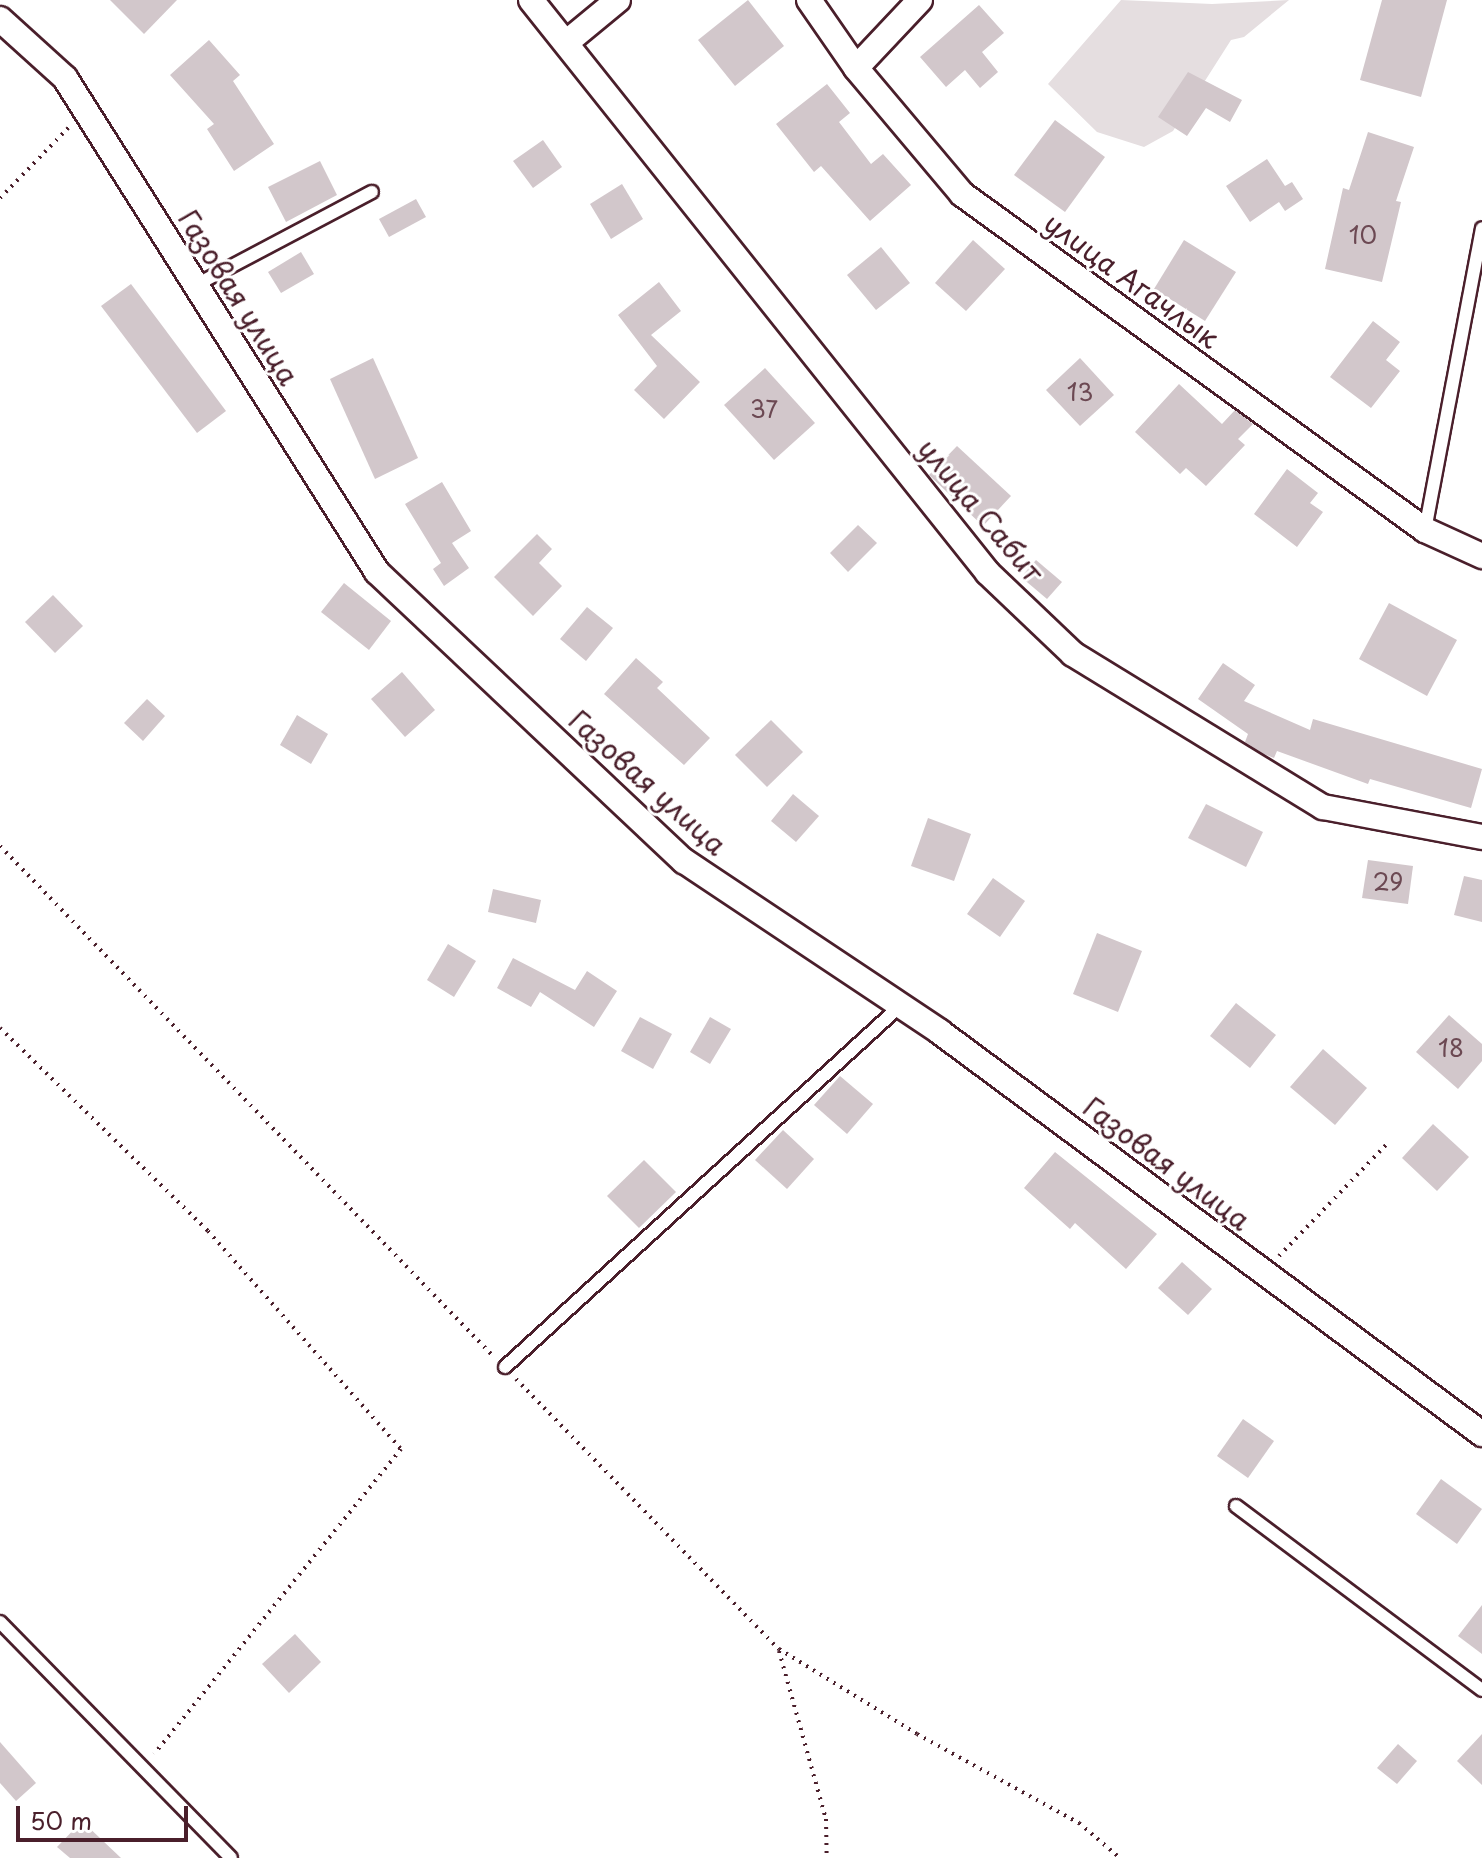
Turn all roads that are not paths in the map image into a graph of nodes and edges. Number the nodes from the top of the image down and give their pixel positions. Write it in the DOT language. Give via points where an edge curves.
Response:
graph roads {
  1 [pos="531,0"];
  2 [pos="618,0"];
  3 [pos="809,0"];
  4 [pos="920,0"];
  5 [pos="0,19"];
  6 [pos="567,42"];
  7 [pos="856,68"];
  8 [pos="372,192"];
  9 [pos="1482,228"];
  10 [pos="196,285"];
  11 [pos="1425,530"];
  12 [pos="1482,556"];
  13 [pos="1482,837"];
  14 [pos="900,1006"];
  15 [pos="505,1367"];
  16 [pos="1482,1434"];
  17 [pos="1236,1506"];
  18 [pos="0,1622"];
  19 [pos="1482,1690"];
  20 [pos="231,1858"];
  1 -- 6 [label="street, улица Сабит"];
  2 -- 6 [label="street"];
  3 -- 7 [label="street, улица Агачлык"];
  4 -- 7 [label="street"];
  5 -- 10 [label="street, Газовая улица" via="65,78"];
  6 -- 13 [label="street, улица Сабит" via="988,573 1073,654 1323,807"];
  7 -- 11 [label="street, улица Агачлык" via="962,194"];
  8 -- 10 [label="lane"];
  9 -- 11 [label="lane"];
  10 -- 14 [label="street, Газовая улица" via="377,572 684,861"];
  11 -- 12 [label="street, улица Агачлык"];
  14 -- 15 [label="lane"];
  14 -- 16 [label="street, Газовая улица"];
  17 -- 19 [label="lane"];
  18 -- 20 [label="lane"];
}
